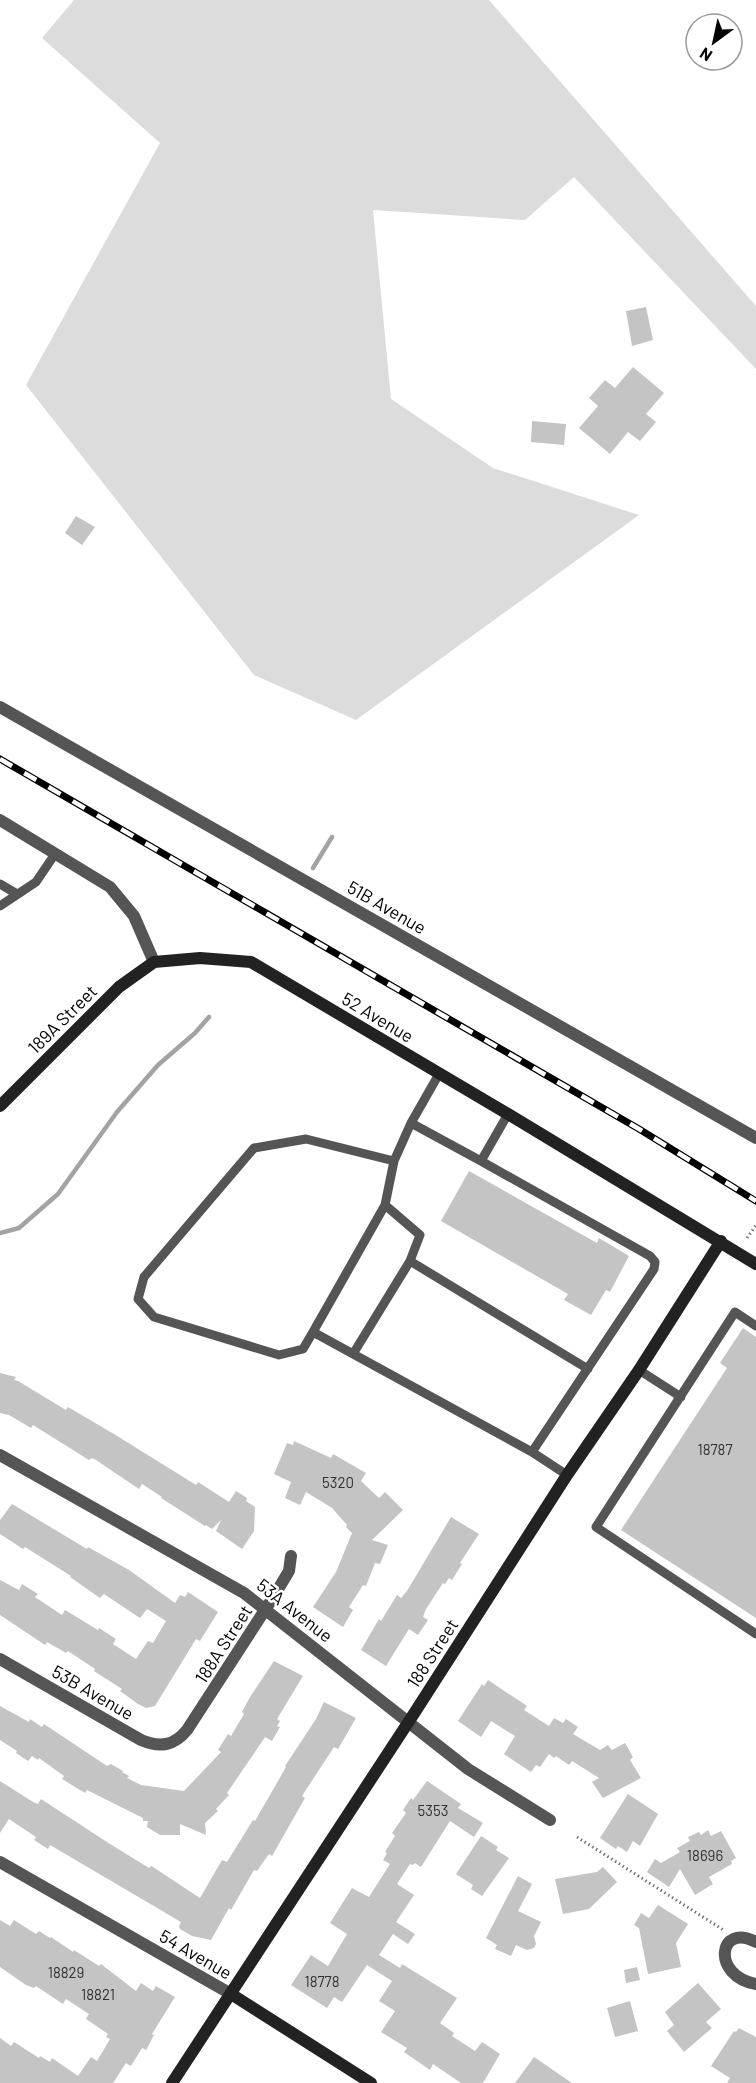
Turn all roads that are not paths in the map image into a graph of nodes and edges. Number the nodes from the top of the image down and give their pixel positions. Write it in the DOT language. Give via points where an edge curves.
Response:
graph roads {
  1 [pos="0,707"];
  2 [pos="0,820"];
  3 [pos="55,854"];
  4 [pos="0,884"];
  5 [pos="17,894"];
  6 [pos="0,906"];
  7 [pos="154,962"];
  8 [pos="439,1074"];
  9 [pos="0,1106"];
  10 [pos="508,1114"];
  11 [pos="411,1123"];
  12 [pos="756,1138"];
  13 [pos="394,1161"];
  14 [pos="481,1161"];
  15 [pos="385,1205"];
  16 [pos="721,1241"];
  17 [pos="410,1261"];
  18 [pos="756,1264"];
  19 [pos="756,1326"];
  20 [pos="313,1332"];
  21 [pos="353,1354"];
  22 [pos="588,1369"];
  23 [pos="639,1370"];
  24 [pos="681,1397"];
  25 [pos="532,1452"];
  26 [pos="0,1455"];
  27 [pos="567,1475"];
  28 [pos="291,1556"];
  29 [pos="267,1609"];
  30 [pos="756,1634"];
  31 [pos="0,1659"];
  32 [pos="409,1722"];
  33 [pos="171,1743"];
  34 [pos="550,1820"];
  35 [pos="0,1862"];
  36 [pos="756,1942"];
  37 [pos="756,1984"];
  38 [pos="231,1995"];
  39 [pos="172,2083"];
  40 [pos="371,2083"];
  1 -- 12 [label="street, 51B Avenue"];
  2 -- 3 [label="street"];
  3 -- 5 [label="lane" via="36,882"];
  3 -- 7 [label="street" via="117,894 134,916"];
  4 -- 5 [label="lane"];
  5 -- 6 [label="lane"];
  7 -- 8 [label="street, 52 Avenue" via="200,958 251,962"];
  7 -- 9 [label="street, 189A Street" via="119,987"];
  8 -- 10 [label="street, 52 Avenue"];
  8 -- 11 [label="lane"];
  10 -- 14 [label="lane"];
  10 -- 16 [label="street, 52 Avenue"];
  11 -- 13 [label="lane"];
  11 -- 14 [label="lane"];
  13 -- 15 [label="lane"];
  13 -- 20 [label="lane" via="306,1139 254,1148 144,1277 138,1299 154,1317 279,1354 303,1349"];
  14 -- 22 [label="lane" via="655,1262"];
  15 -- 17 [label="lane" via="420,1234"];
  15 -- 20 [label="lane"];
  16 -- 18 [label="street, 52 Avenue"];
  16 -- 23 [label="street, 188 Street"];
  17 -- 21 [label="lane"];
  17 -- 22 [label="lane"];
  19 -- 24 [label="lane" via="735,1312"];
  20 -- 21 [label="lane"];
  21 -- 25 [label="lane"];
  22 -- 25 [label="lane"];
  23 -- 24 [label="lane"];
  23 -- 27 [label="street, 188 Street"];
  24 -- 30 [label="lane" via="596,1527"];
  25 -- 27 [label="lane"];
  26 -- 29 [label="street, 53A Avenue" via="221,1579"];
  27 -- 32 [label="street, 188 Street"];
  28 -- 29 [label="street, 188A Street" via="289,1571"];
  29 -- 32 [label="street, 53A Avenue"];
  29 -- 33 [label="street, 188A Street" via="188,1730"];
  31 -- 33 [label="street, 53B Avenue" via="141,1740 161,1746"];
  32 -- 34 [label="street, 53A Avenue" via="468,1769"];
  32 -- 38 [label="street, 188 Street"];
  35 -- 38 [label="street, 54 Avenue"];
  36 -- 37 [label="street" via="737,1938 728,1944 724,1960 730,1970"];
  38 -- 39 [label="street, 188 Street"];
  38 -- 40 [label="street, 54 Avenue"];
}
